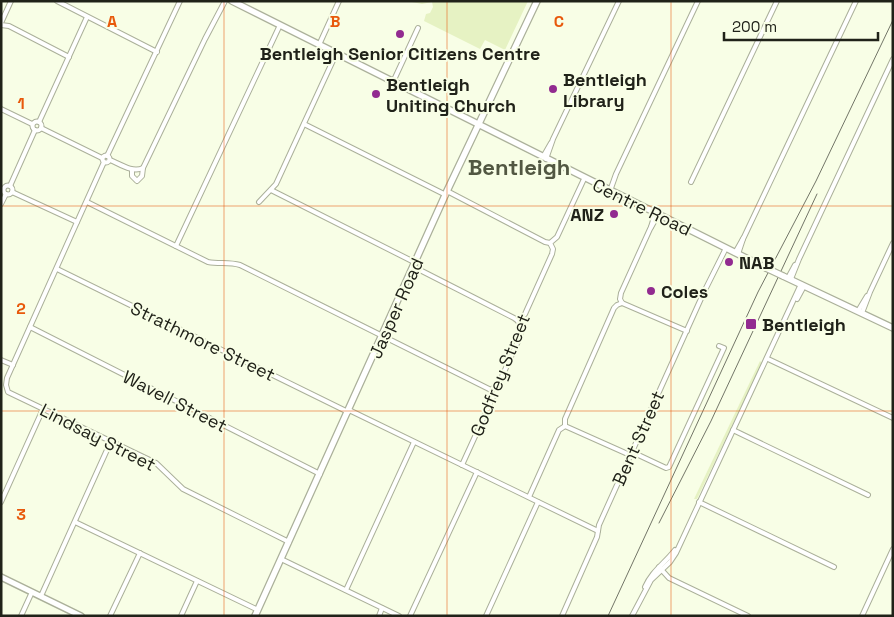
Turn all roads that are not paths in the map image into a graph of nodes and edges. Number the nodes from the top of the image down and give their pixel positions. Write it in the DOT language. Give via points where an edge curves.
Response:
graph roads {
  1 [pos="11,1"];
  2 [pos="56,1"];
  3 [pos="180,1"];
  4 [pos="225,1"];
  5 [pos="232,1"];
  6 [pos="339,1"];
  7 [pos="537,1"];
  8 [pos="619,1"];
  9 [pos="698,1"];
  10 [pos="777,1"];
  11 [pos="856,1"];
  12 [pos="87,17"];
  13 [pos="1,24"];
  14 [pos="280,25"];
  15 [pos="418,28"];
  16 [pos="319,45"];
  17 [pos="157,52"];
  18 [pos="336,54"];
  19 [pos="68,57"];
  20 [pos="893,59"];
  21 [pos="393,82"];
  22 [pos="1,109"];
  23 [pos="38,122"];
  24 [pos="32,124"];
  25 [pos="304,124"];
  26 [pos="478,125"];
  27 [pos="41,128"];
  28 [pos="35,130"];
  29 [pos="108,158"];
  30 [pos="544,158"];
  31 [pos="103,160"];
  32 [pos="143,168"];
  33 [pos="132,170"];
  34 [pos="584,179"];
  35 [pos="691,182"];
  36 [pos="10,186"];
  37 [pos="2,187"];
  38 [pos="271,190"];
  39 [pos="608,190"];
  40 [pos="12,192"];
  41 [pos="446,193"];
  42 [pos="6,194"];
  43 [pos="86,202"];
  44 [pos="259,202"];
  45 [pos="1,204"];
  46 [pos="657,215"];
  47 [pos="77,222"];
  48 [pos="550,243"];
  49 [pos="893,243"];
  50 [pos="176,246"];
  51 [pos="724,248"];
  52 [pos="736,253"];
  53 [pos="415,265"];
  54 [pos="57,269"];
  55 [pos="787,278"];
  56 [pos="803,285"];
  57 [pos="622,304"];
  58 [pos="860,312"];
  59 [pos="518,321"];
  60 [pos="30,328"];
  61 [pos="893,328"];
  62 [pos="687,332"];
  63 [pos="383,336"];
  64 [pos="719,346"];
  65 [pos="768,359"];
  66 [pos="1,360"];
  67 [pos="13,365"];
  68 [pos="492,390"];
  69 [pos="43,409"];
  70 [pos="349,411"];
  71 [pos="893,418"];
  72 [pos="564,426"];
  73 [pos="733,430"];
  74 [pos="111,441"];
  75 [pos="414,442"];
  76 [pos="631,453"];
  77 [pos="462,465"];
  78 [pos="477,472"];
  79 [pos="320,474"];
  80 [pos="868,495"];
  81 [pos="529,497"];
  82 [pos="1,502"];
  83 [pos="538,502"];
  84 [pos="698,502"];
  85 [pos="75,522"];
  86 [pos="598,531"];
  87 [pos="289,542"];
  88 [pos="893,549"];
  89 [pos="140,553"];
  90 [pos="281,559"];
  91 [pos="834,567"];
  92 [pos="660,569"];
  93 [pos="1,577"];
  94 [pos="197,581"];
  95 [pos="346,590"];
  96 [pos="32,592"];
  97 [pos="41,596"];
  98 [pos="382,608"];
  99 [pos="256,613"];
  100 [pos="21,616"];
  101 [pos="81,616"];
  102 [pos="110,616"];
  103 [pos="181,616"];
  104 [pos="379,616"];
  105 [pos="399,616"];
  106 [pos="410,616"];
  107 [pos="486,616"];
  108 [pos="562,616"];
  109 [pos="632,616"];
  110 [pos="748,616"];
  111 [pos="862,616"];
  1 -- 13 [label="street"];
  2 -- 12 [label="street"];
  3 -- 17 [label="street"];
  4 -- 32 [label="street"];
  5 -- 14 [label="main road, Centre Road"];
  6 -- 16 [label="street"];
  7 -- 26 [label="main road, Jasper Road"];
  8 -- 30 [label="street"];
  9 -- 39 [label="street"];
  10 -- 35 [label="street"];
  11 -- 52 [label="street"];
  12 -- 17 [label="street"];
  12 -- 19 [label="street"];
  13 -- 19 [label="street"];
  14 -- 16 [label="main road, Centre Road"];
  14 -- 50 [label="street"];
  15 -- 21 [label="street"];
  16 -- 18 [label="main road, Centre Road"];
  17 -- 29 [label="street"];
  18 -- 21 [label="main road, Centre Road"];
  18 -- 25 [label="street"];
  19 -- 23 [label="street"];
  20 -- 55 [label="street" via="799,259"];
  21 -- 26 [label="main road, Centre Road"];
  22 -- 24 [label="street"];
  23 -- 24 [label="street"];
  23 -- 27 [label="street"];
  24 -- 28 [label="street"];
  25 -- 38 [label="street"];
  25 -- 41 [label="street"];
  26 -- 30 [label="main road, Centre Road"];
  26 -- 41 [label="main road, Jasper Road"];
  27 -- 28 [label="street"];
  27 -- 31 [label="street"];
  28 -- 36 [label="street"];
  29 -- 31 [label="street" via="107,163"];
  29 -- 33 [label="street"];
  30 -- 34 [label="main road, Centre Road"];
  31 -- 43 [label="street"];
  32 -- 33 [label="street"];
  32 -- 33 [label="street" via="137,181"];
  34 -- 39 [label="main road, Centre Road"];
  34 -- 48 [label="street, Godfrey Street" via="557,236"];
  36 -- 37 [label="street"];
  36 -- 40 [label="street"];
  37 -- 42 [label="street"];
  38 -- 44 [label="street"];
  38 -- 53 [label="street"];
  39 -- 46 [label="main road, Centre Road"];
  40 -- 42 [label="street"];
  40 -- 47 [label="street"];
  41 -- 48 [label="street"];
  41 -- 53 [label="main road, Jasper Road"];
  42 -- 45 [label="street"];
  43 -- 47 [label="street"];
  43 -- 50 [label="street"];
  46 -- 51 [label="main road, Centre Road"];
  46 -- 57 [label="street" via="621,294"];
  47 -- 54 [label="street"];
  48 -- 59 [label="street, Godfrey Street" via="552,254 524,315"];
  49 -- 58 [label="street"];
  50 -- 63 [label="street" via="208,262 240,265"];
  51 -- 52 [label="main road, Centre Road"];
  51 -- 62 [label="street, Bent Street"];
  52 -- 55 [label="main road, Centre Road, bridge"];
  53 -- 59 [label="street"];
  53 -- 63 [label="main road, Jasper Road"];
  54 -- 60 [label="street"];
  54 -- 70 [label="street, Strathmore Street"];
  55 -- 56 [label="main road, Centre Road"];
  56 -- 58 [label="main road, Centre Road"];
  56 -- 65 [label="street"];
  57 -- 62 [label="street"];
  57 -- 72 [label="street" via="614,308"];
  58 -- 61 [label="main road, Centre Road"];
  59 -- 68 [label="street, Godfrey Street" via="520,337 499,384"];
  60 -- 67 [label="street"];
  60 -- 79 [label="street, Wavell Street"];
  62 -- 76 [label="street, Bent Street"];
  63 -- 68 [label="street"];
  63 -- 70 [label="main road, Jasper Road"];
  64 -- 76 [label="street" via="724,348 669,467"];
  65 -- 71 [label="street"];
  65 -- 73 [label="street"];
  66 -- 67 [label="street"];
  67 -- 69 [label="street, Lindsay Street" via="7,378 8,392"];
  68 -- 77 [label="street, Godfrey Street" via="493,397"];
  69 -- 74 [label="street, Lindsay Street"];
  69 -- 82 [label="street"];
  70 -- 75 [label="street, Strathmore Street"];
  70 -- 79 [label="main road, Jasper Road"];
  72 -- 76 [label="street"];
  72 -- 81 [label="street" via="559,430"];
  73 -- 80 [label="street"];
  73 -- 84 [label="street"];
  74 -- 85 [label="street"];
  74 -- 87 [label="street, Lindsay Street" via="156,463 183,489"];
  75 -- 77 [label="street, Strathmore Street"];
  75 -- 95 [label="street"];
  76 -- 86 [label="street, Bent Street"];
  77 -- 78 [label="street, Strathmore Street"];
  78 -- 81 [label="street, Strathmore Street"];
  78 -- 106 [label="street"];
  79 -- 87 [label="main road, Jasper Road"];
  81 -- 83 [label="street, Strathmore Street"];
  83 -- 86 [label="street, Strathmore Street"];
  83 -- 107 [label="street"];
  84 -- 91 [label="street"];
  84 -- 92 [label="street" via="678,547"];
  85 -- 89 [label="street"];
  85 -- 97 [label="street"];
  86 -- 108 [label="street, Bent Street"];
  87 -- 90 [label="main road, Jasper Road"];
  88 -- 111 [label="street"];
  89 -- 94 [label="street"];
  89 -- 102 [label="street"];
  90 -- 95 [label="street"];
  90 -- 99 [label="main road, Jasper Road"];
  92 -- 109 [label="street" via="651,575"];
  92 -- 110 [label="street" via="668,578"];
  93 -- 96 [label="street"];
  94 -- 99 [label="street"];
  94 -- 103 [label="street"];
  95 -- 98 [label="street"];
  96 -- 97 [label="street"];
  96 -- 100 [label="street"];
  97 -- 101 [label="street"];
  98 -- 104 [label="street"];
  98 -- 105 [label="street"];
}
